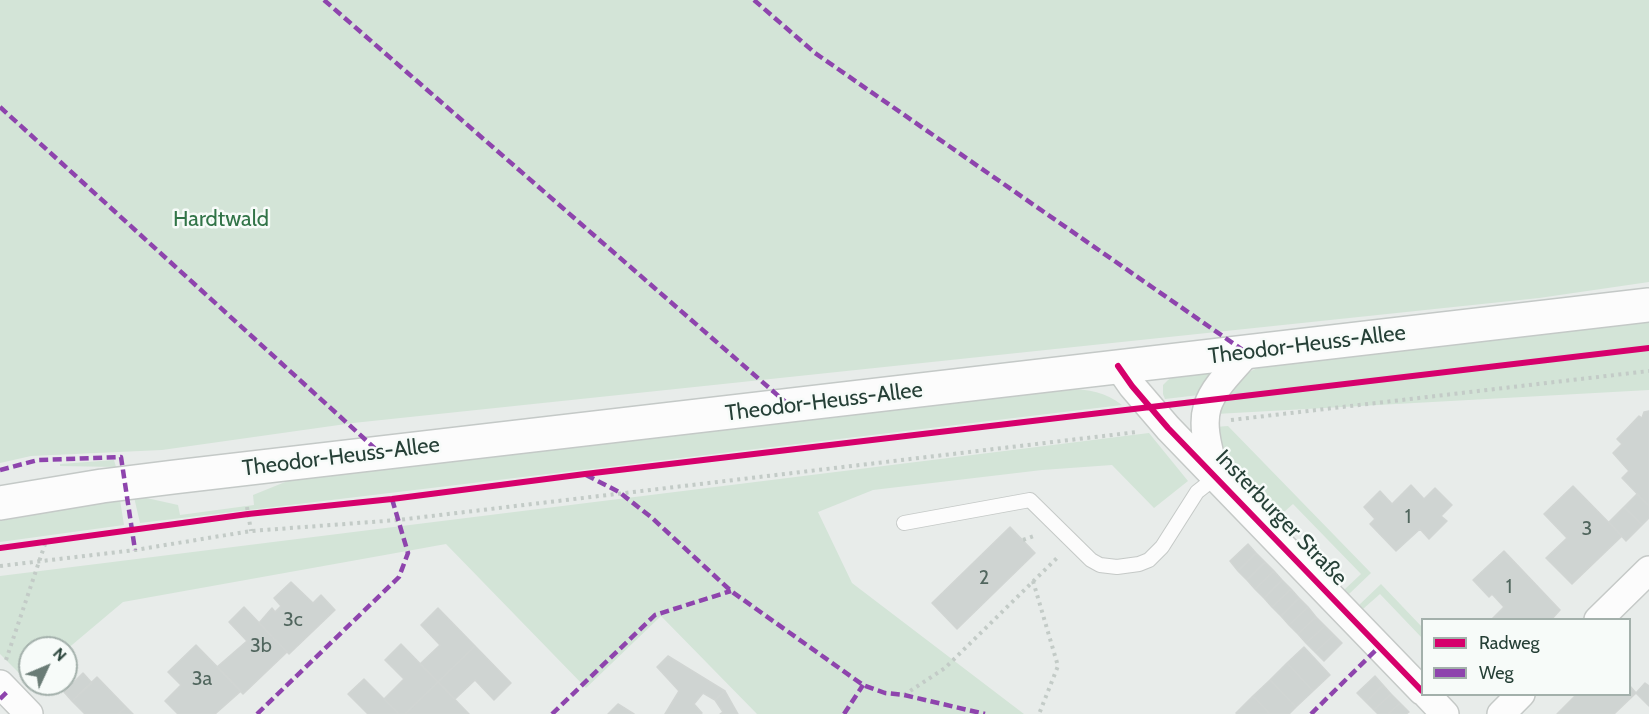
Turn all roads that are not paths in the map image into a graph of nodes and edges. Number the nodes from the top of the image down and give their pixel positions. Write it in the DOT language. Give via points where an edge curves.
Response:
graph roads {
  1 [pos="1649,305"];
  2 [pos="1247,353"];
  3 [pos="1118,366"];
  4 [pos="1216,477"];
  5 [pos="0,503"];
  6 [pos="904,523"];
  7 [pos="1649,570"];
  8 [pos="1600,618"];
  9 [pos="2,675"];
  10 [pos="1421,690"];
  11 [pos="1428,696"];
  12 [pos="1519,696"];
  13 [pos="28,714"];
  14 [pos="1445,714"];
  15 [pos="1501,714"];
  1 -- 2 [label="main road, Theodor-Heuss-Allee"];
  2 -- 3 [label="main road, Theodor-Heuss-Allee"];
  2 -- 4 [label="street, Insterburger Straße" via="1223,379 1206,409 1205,439"];
  3 -- 4 [label="street, Insterburger Straße" via="1168,428"];
  3 -- 5 [label="main road, Theodor-Heuss-Allee" via="145,480"];
  4 -- 6 [label="lane" via="1197,492 1162,547 1139,564 1117,567 1091,560 1030,500"];
  4 -- 10 [label="street, Insterburger Straße"];
  7 -- 8 [label="street"];
  9 -- 13 [label="street"];
  11 -- 14 [label="street"];
  12 -- 15 [label="street"];
}
